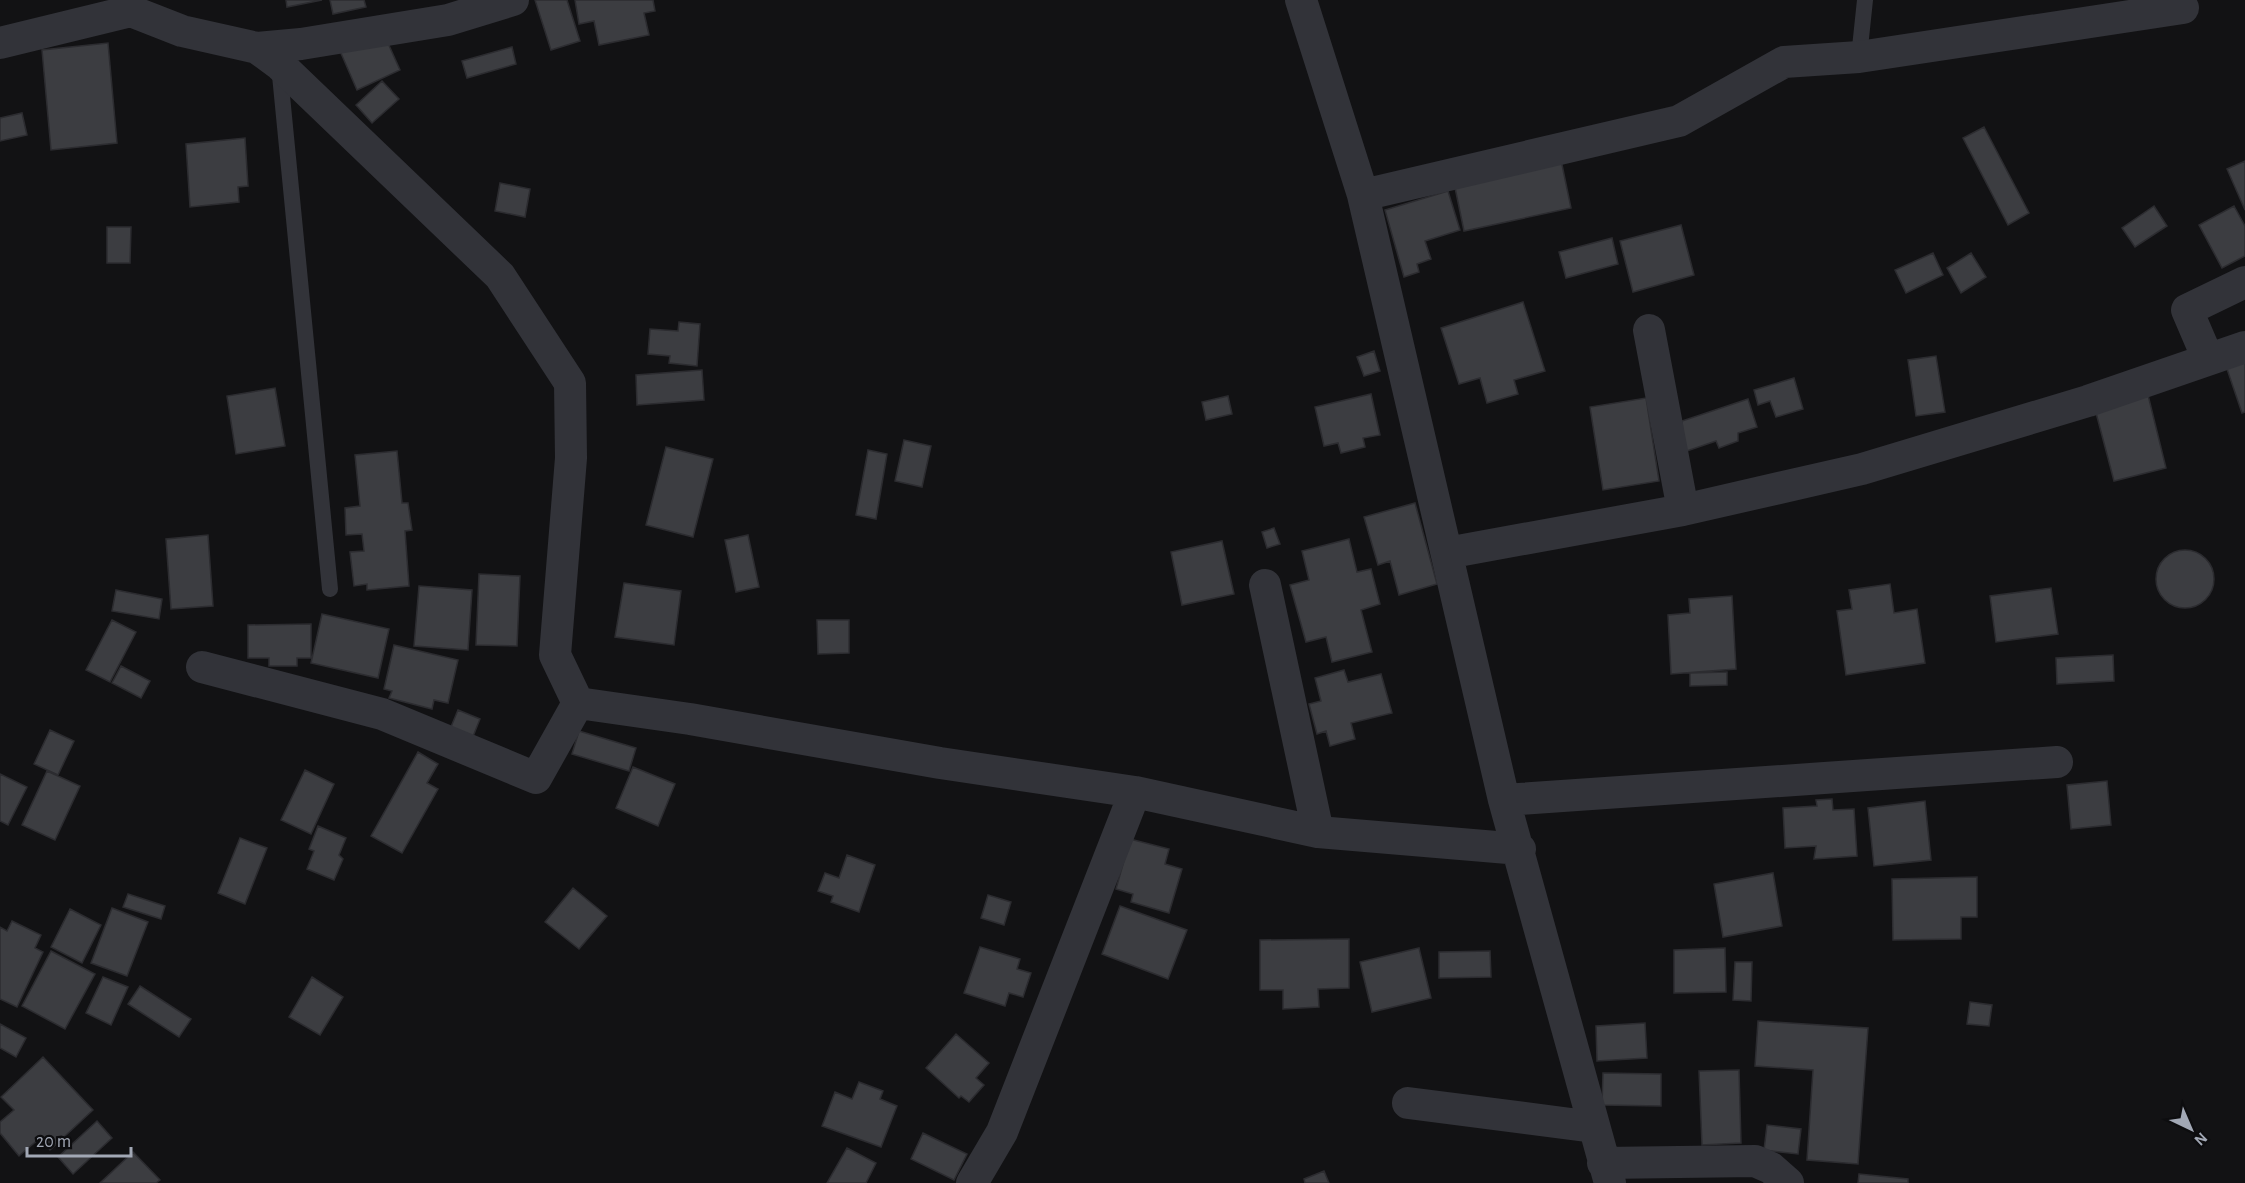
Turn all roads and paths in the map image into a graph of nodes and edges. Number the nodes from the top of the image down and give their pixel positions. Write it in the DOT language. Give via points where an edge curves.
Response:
graph roads {
  1 [pos="513,0"];
  2 [pos="1301,0"];
  3 [pos="1864,0"];
  4 [pos="130,6"];
  5 [pos="2183,8"];
  6 [pos="0,43"];
  7 [pos="268,56"];
  8 [pos="1859,57"];
  9 [pos="1363,195"];
  10 [pos="2245,282"];
  11 [pos="1649,330"];
  12 [pos="2245,346"];
  13 [pos="2208,359"];
  14 [pos="1683,510"];
  15 [pos="1447,553"];
  16 [pos="1265,585"];
  17 [pos="330,589"];
  18 [pos="201,667"];
  19 [pos="578,703"];
  20 [pos="2057,762"];
  21 [pos="1135,792"];
  22 [pos="1504,800"];
  23 [pos="1318,832"];
  24 [pos="1520,849"];
  25 [pos="1408,1103"];
  26 [pos="1594,1127"];
  27 [pos="1607,1173"];
  28 [pos="972,1183"];
  29 [pos="1788,1183"];
  1 -- 7 [label="street" via="448,20 302,44"];
  2 -- 9 [label="street"];
  3 -- 8 [label="lane"];
  4 -- 6 [label="street"];
  4 -- 7 [label="street" via="182,31"];
  5 -- 8 [label="street"];
  7 -- 17 [label="lane"];
  7 -- 19 [label="street" via="500,276 570,383 571,458 555,655"];
  8 -- 9 [label="street" via="1784,63 1679,121"];
  9 -- 15 [label="street"];
  10 -- 13 [label="street" via="2187,310"];
  11 -- 14 [label="street"];
  12 -- 13 [label="street"];
  13 -- 14 [label="street" via="2088,401 1862,470"];
  14 -- 15 [label="street"];
  15 -- 22 [label="street"];
  16 -- 23 [label="street"];
  18 -- 19 [label="street" via="382,714 536,778"];
  19 -- 21 [label="street"];
  20 -- 22 [label="street"];
  21 -- 23 [label="street"];
  21 -- 28 [label="street" via="1002,1132"];
  22 -- 24 [label="street"];
  23 -- 24 [label="street"];
  24 -- 26 [label="street"];
  25 -- 26 [label="street"];
  26 -- 27 [label="street"];
  27 -- 29 [label="street" via="1755,1161 1771,1168"];
}
